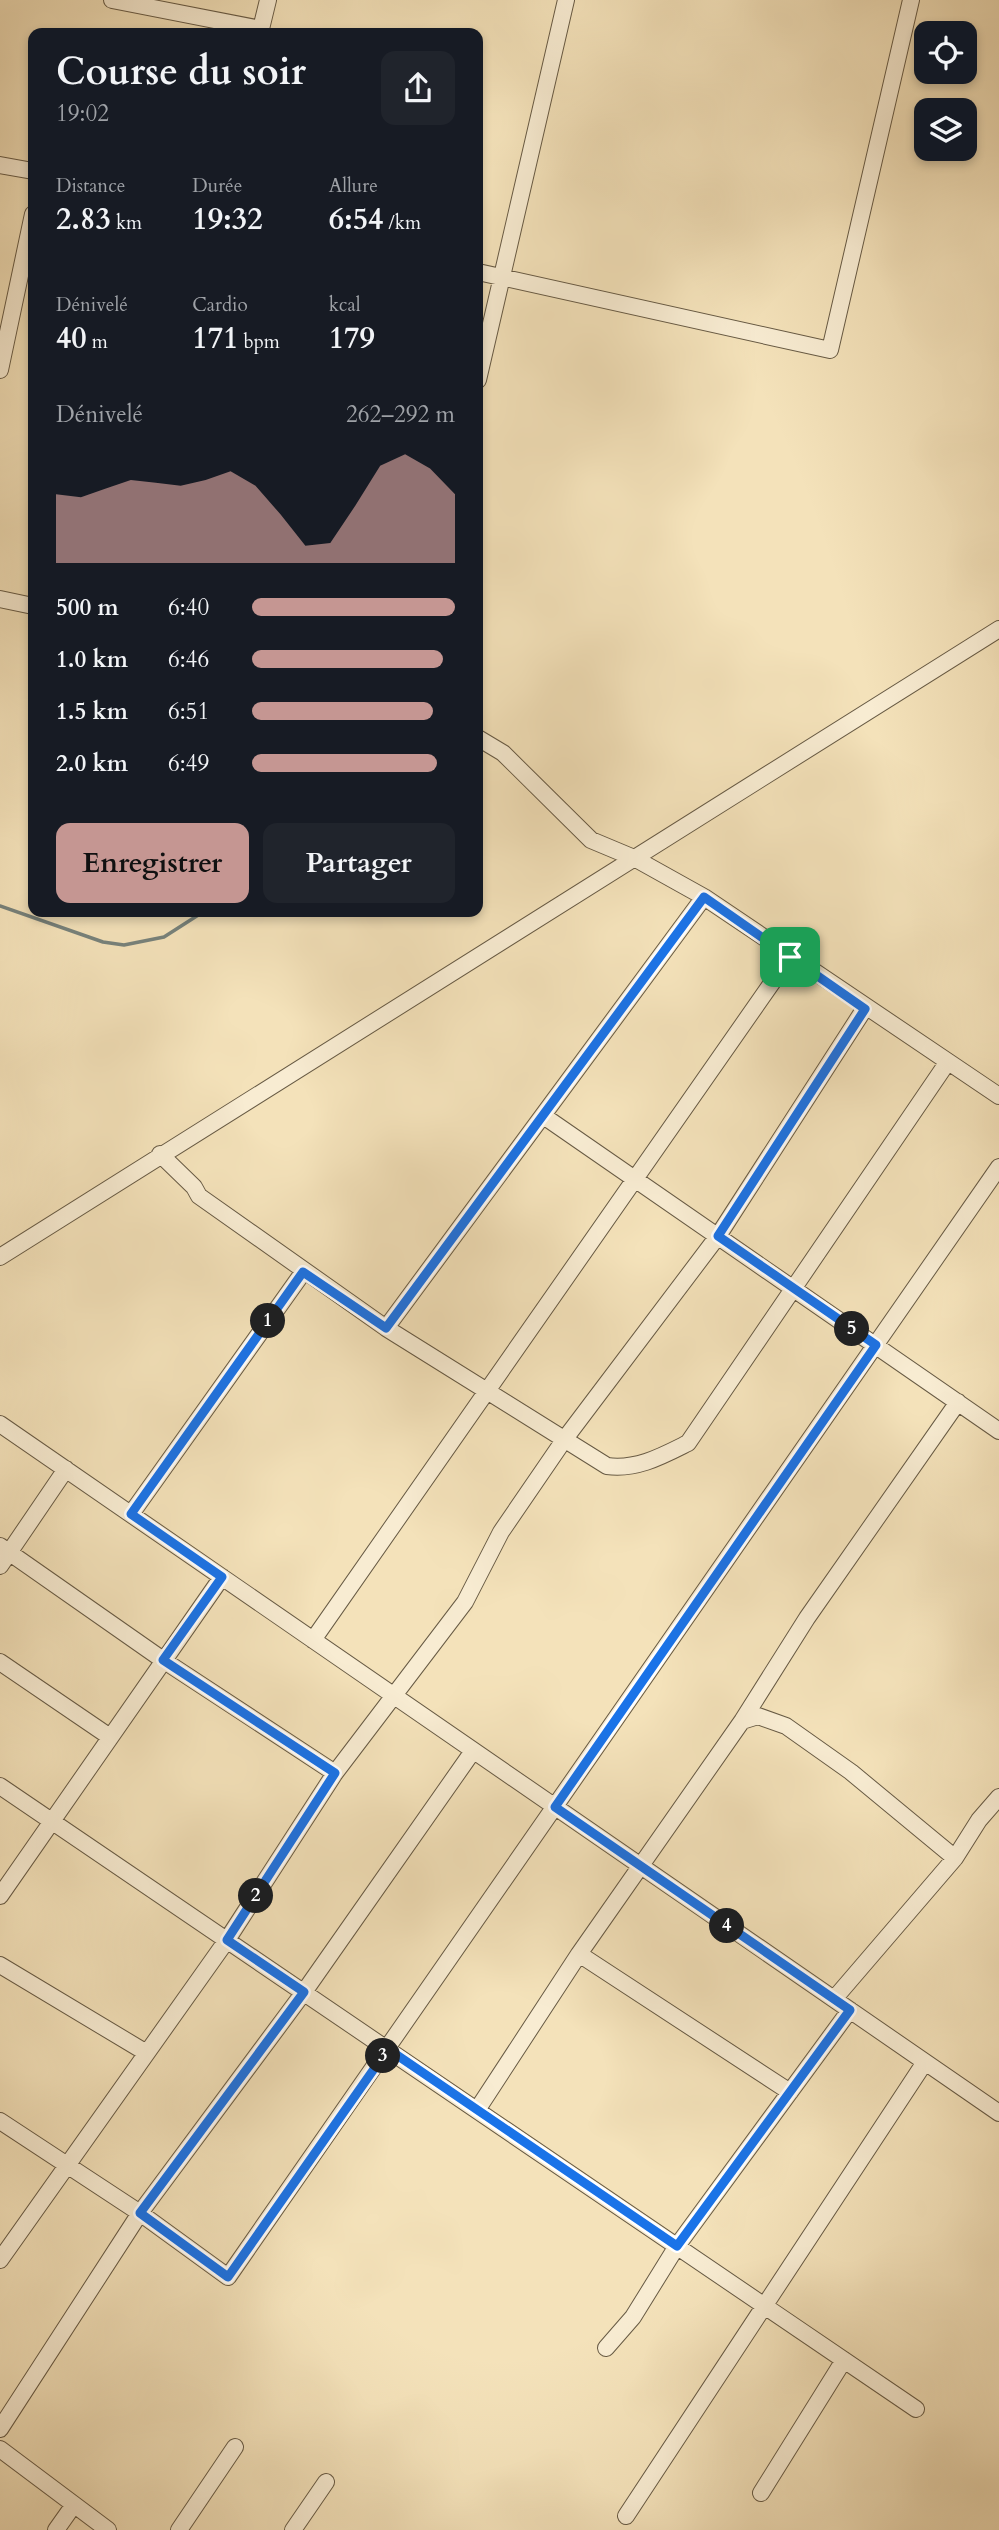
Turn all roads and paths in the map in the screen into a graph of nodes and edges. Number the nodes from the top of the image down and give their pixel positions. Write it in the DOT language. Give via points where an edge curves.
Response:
graph roads {
  1 [pos="112,0"];
  2 [pos="268,0"];
  3 [pos="566,0"];
  4 [pos="911,0"];
  5 [pos="247,28"];
  6 [pos="262,28"];
  7 [pos="0,165"];
  8 [pos="28,171"];
  9 [pos="28,238"];
  10 [pos="483,273"];
  11 [pos="499,278"];
  12 [pos="483,356"];
  13 [pos="0,370"];
  14 [pos="0,598"];
  15 [pos="28,605"];
  16 [pos="999,629"];
  17 [pos="483,741"];
  18 [pos="634,858"];
  19 [pos="704,897"];
  20 [pos="790,957"];
  21 [pos="865,1009"];
  22 [pos="947,1063"];
  23 [pos="999,1096"];
  24 [pos="545,1117"];
  25 [pos="160,1154"];
  26 [pos="999,1167"];
  27 [pos="632,1180"];
  28 [pos="718,1236"];
  29 [pos="0,1257"];
  30 [pos="303,1272"];
  31 [pos="793,1288"];
  32 [pos="386,1328"];
  33 [pos="876,1345"];
  34 [pos="486,1393"];
  35 [pos="958,1402"];
  36 [pos="0,1424"];
  37 [pos="999,1431"];
  38 [pos="564,1440"];
  39 [pos="66,1469"];
  40 [pos="131,1514"];
  41 [pos="3,1555"];
  42 [pos="222,1577"];
  43 [pos="313,1640"];
  44 [pos="163,1660"];
  45 [pos="0,1662"];
  46 [pos="394,1696"];
  47 [pos="742,1721"];
  48 [pos="110,1737"];
  49 [pos="473,1751"];
  50 [pos="335,1773"];
  51 [pos="0,1786"];
  52 [pos="999,1797"];
  53 [pos="555,1807"];
  54 [pos="52,1821"];
  55 [pos="955,1858"];
  56 [pos="639,1865"];
  57 [pos="0,1896"];
  58 [pos="227,1940"];
  59 [pos="579,1954"];
  60 [pos="0,1965"];
  61 [pos="304,1992"];
  62 [pos="834,1999"];
  63 [pos="850,2010"];
  64 [pos="388,2049"];
  65 [pos="145,2052"];
  66 [pos="925,2062"];
  67 [pos="790,2092"];
  68 [pos="477,2110"];
  69 [pos="999,2113"];
  70 [pos="0,2121"];
  71 [pos="68,2166"];
  72 [pos="140,2213"];
  73 [pos="677,2246"];
  74 [pos="0,2260"];
  75 [pos="765,2306"];
  76 [pos="606,2348"];
  77 [pos="844,2360"];
  78 [pos="916,2409"];
  79 [pos="0,2429"];
  80 [pos="235,2447"];
  81 [pos="0,2449"];
  82 [pos="326,2482"];
  83 [pos="761,2493"];
  84 [pos="74,2506"];
  85 [pos="626,2516"];
  86 [pos="56,2530"];
  87 [pos="108,2530"];
  88 [pos="179,2530"];
  89 [pos="293,2530"];
  1 -- 5 [label="street"];
  2 -- 6 [label="street"];
  3 -- 11 [label="street"];
  4 -- 11 [label="street" via="830,350"];
  7 -- 8 [label="street"];
  9 -- 13 [label="street"];
  10 -- 11 [label="street"];
  11 -- 12 [label="street"];
  14 -- 15 [label="street"];
  16 -- 18 [label="street"];
  17 -- 18 [label="street" via="503,753 591,840"];
  18 -- 19 [label="street"];
  18 -- 25 [label="street" via="356,1036"];
  19 -- 20 [label="street"];
  19 -- 24 [label="street"];
  20 -- 21 [label="street"];
  20 -- 27 [label="street"];
  21 -- 22 [label="street"];
  21 -- 28 [label="street"];
  22 -- 23 [label="street"];
  22 -- 31 [label="street"];
  24 -- 27 [label="street"];
  24 -- 32 [label="street"];
  25 -- 29 [label="street"];
  25 -- 30 [label="street" via="199,1196"];
  26 -- 33 [label="street"];
  27 -- 28 [label="street"];
  27 -- 34 [label="street"];
  28 -- 31 [label="street"];
  28 -- 38 [label="street"];
  30 -- 32 [label="street"];
  30 -- 40 [label="street"];
  31 -- 33 [label="street"];
  31 -- 38 [label="street" via="688,1443 625,1468 607,1466"];
  32 -- 34 [label="street"];
  33 -- 35 [label="street"];
  33 -- 53 [label="street"];
  34 -- 38 [label="street"];
  34 -- 43 [label="street"];
  35 -- 37 [label="street"];
  35 -- 47 [label="street" via="807,1618"];
  36 -- 39 [label="street"];
  38 -- 46 [label="street" via="501,1532 465,1602"];
  39 -- 40 [label="street"];
  39 -- 41 [label="street"];
  40 -- 42 [label="street"];
  41 -- 44 [label="street"];
  42 -- 43 [label="street"];
  42 -- 44 [label="street"];
  43 -- 46 [label="street"];
  44 -- 48 [label="street"];
  44 -- 50 [label="street"];
  45 -- 48 [label="street"];
  46 -- 49 [label="street"];
  46 -- 50 [label="street"];
  47 -- 55 [label="street" via="758,1716 786,1726 851,1772"];
  47 -- 56 [label="street"];
  48 -- 54 [label="street"];
  49 -- 53 [label="street"];
  49 -- 61 [label="street"];
  50 -- 58 [label="street"];
  51 -- 54 [label="street"];
  52 -- 55 [label="street"];
  53 -- 56 [label="street"];
  53 -- 64 [label="street"];
  54 -- 57 [label="street"];
  54 -- 58 [label="street"];
  55 -- 62 [label="street"];
  56 -- 59 [label="street"];
  56 -- 62 [label="street"];
  58 -- 61 [label="street"];
  58 -- 65 [label="street"];
  59 -- 67 [label="street"];
  59 -- 68 [label="street"];
  60 -- 65 [label="street"];
  61 -- 64 [label="street"];
  61 -- 72 [label="street"];
  62 -- 63 [label="street"];
  63 -- 66 [label="street"];
  63 -- 67 [label="street"];
  64 -- 68 [label="street"];
  64 -- 72 [label="street" via="228,2277"];
  65 -- 71 [label="street"];
  66 -- 69 [label="street"];
  66 -- 75 [label="street"];
  67 -- 73 [label="street"];
  68 -- 73 [label="street"];
  70 -- 71 [label="street"];
  71 -- 72 [label="street"];
  71 -- 74 [label="street"];
  72 -- 79 [label="street"];
  73 -- 75 [label="street"];
  73 -- 76 [label="street" via="633,2317"];
  75 -- 77 [label="street"];
  75 -- 85 [label="street"];
  77 -- 78 [label="street"];
  77 -- 83 [label="street"];
  80 -- 88 [label="street"];
  81 -- 84 [label="street"];
  82 -- 89 [label="street"];
  84 -- 86 [label="street"];
  84 -- 87 [label="street"];
}
